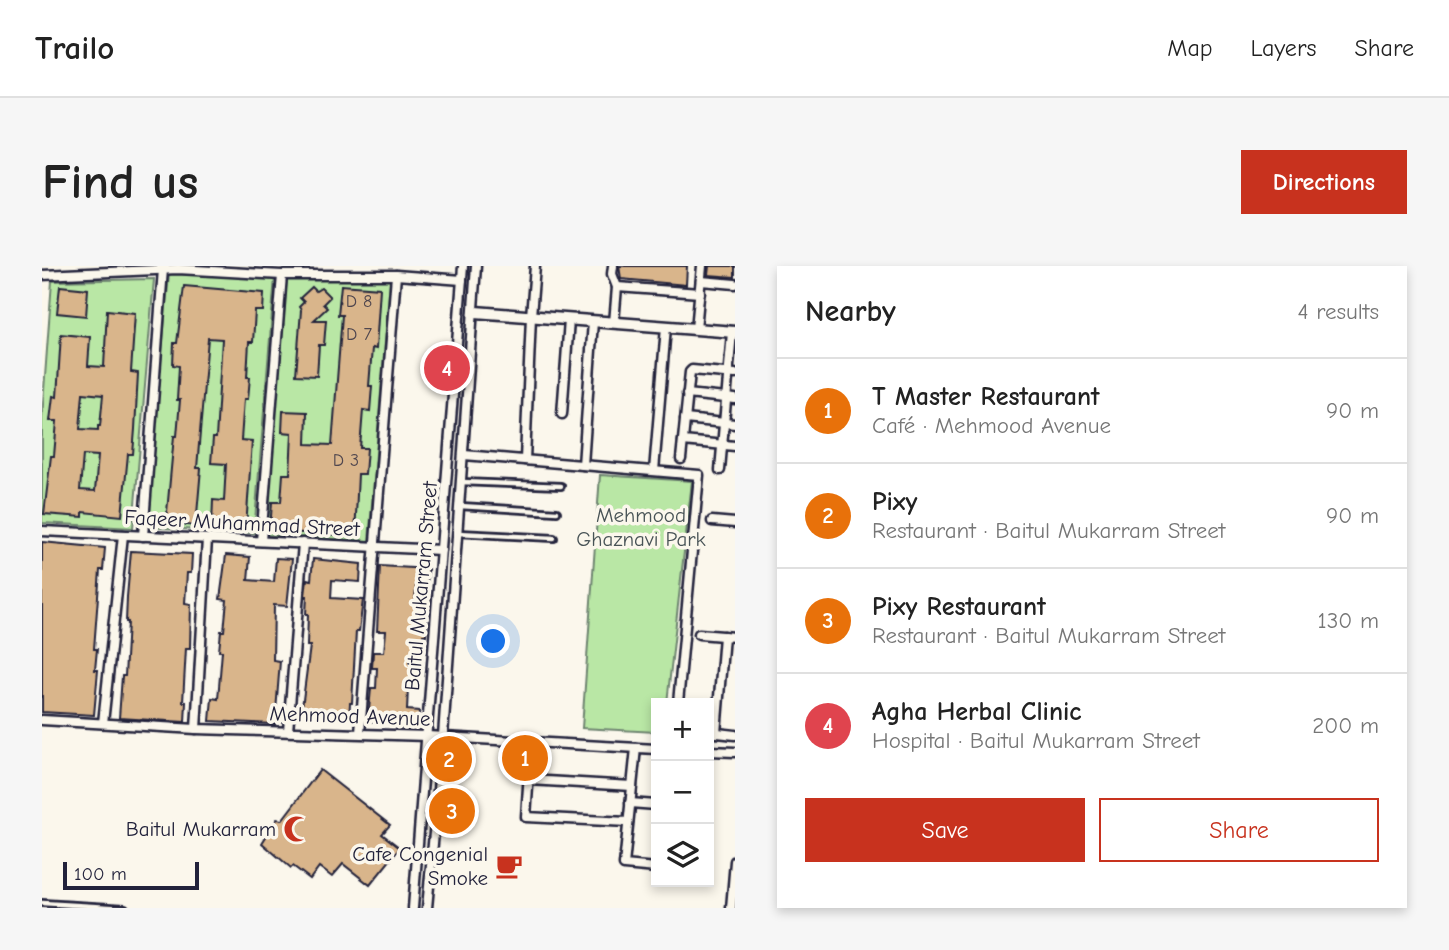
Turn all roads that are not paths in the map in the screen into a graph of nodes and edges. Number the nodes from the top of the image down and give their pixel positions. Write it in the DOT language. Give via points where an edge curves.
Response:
graph roads {
  1 [pos="463,266"];
  2 [pos="477,266"];
  3 [pos="535,266"];
  4 [pos="613,266"];
  5 [pos="702,266"];
  6 [pos="178,267"];
  7 [pos="163,269"];
  8 [pos="320,271"];
  9 [pos="42,275"];
  10 [pos="282,275"];
  11 [pos="396,275"];
  12 [pos="462,280"];
  13 [pos="701,281"];
  14 [pos="735,285"];
  15 [pos="617,287"];
  16 [pos="700,293"];
  17 [pos="461,312"];
  18 [pos="475,312"];
  19 [pos="531,317"];
  20 [pos="569,320"];
  21 [pos="593,321"];
  22 [pos="614,323"];
  23 [pos="666,327"];
  24 [pos="696,329"];
  25 [pos="734,332"];
  26 [pos="732,374"];
  27 [pos="687,394"];
  28 [pos="731,398"];
  29 [pos="562,414"];
  30 [pos="685,419"];
  31 [pos="724,423"];
  32 [pos="735,424"];
  33 [pos="682,441"];
  34 [pos="722,445"];
  35 [pos="735,446"];
  36 [pos="464,455"];
  37 [pos="681,459"];
  38 [pos="525,460"];
  39 [pos="583,465"];
  40 [pos="720,470"];
  41 [pos="654,471"];
  42 [pos="462,482"];
  43 [pos="561,486"];
  44 [pos="460,506"];
  45 [pos="557,512"];
  46 [pos="712,521"];
  47 [pos="735,523"];
  48 [pos="42,531"];
  49 [pos="458,533"];
  50 [pos="124,535"];
  51 [pos="143,536"];
  52 [pos="207,538"];
  53 [pos="554,538"];
  54 [pos="261,541"];
  55 [pos="303,543"];
  56 [pos="374,546"];
  57 [pos="441,550"];
  58 [pos="699,634"];
  59 [pos="724,636"];
  60 [pos="735,637"];
  61 [pos="678,698"];
  62 [pos="714,717"];
  63 [pos="42,720"];
  64 [pos="103,723"];
  65 [pos="196,729"];
  66 [pos="288,732"];
  67 [pos="360,733"];
  68 [pos="714,733"];
  69 [pos="735,735"];
  70 [pos="427,736"];
  71 [pos="443,736"];
  72 [pos="531,741"];
  73 [pos="636,748"];
  74 [pos="651,749"];
  75 [pos="714,751"];
  76 [pos="735,752"];
  77 [pos="529,780"];
  78 [pos="632,786"];
  79 [pos="630,803"];
  80 [pos="651,805"];
  81 [pos="628,822"];
  82 [pos="735,861"];
  83 [pos="651,868"];
  84 [pos="42,903"];
  85 [pos="125,908"];
  86 [pos="413,908"];
  87 [pos="427,908"];
  88 [pos="731,908"];
  1 -- 12 [label="street, Baitul Mukarram Street"];
  2 -- 18 [label="street, Baitul Mukarram Street"];
  3 -- 19 [label="street"];
  4 -- 15 [label="street"];
  5 -- 13 [label="street"];
  6 -- 7 [label="street"];
  6 -- 10 [label="street"];
  7 -- 9 [label="street"];
  7 -- 51 [label="street"];
  8 -- 10 [label="street"];
  8 -- 11 [label="street"];
  10 -- 54 [label="street"];
  11 -- 12 [label="street"];
  11 -- 56 [label="street"];
  12 -- 17 [label="street, Baitul Mukarram Street"];
  13 -- 14 [label="street"];
  13 -- 16 [label="street"];
  15 -- 16 [label="street"];
  15 -- 22 [label="street"];
  16 -- 24 [label="street"];
  17 -- 18 [label="street"];
  17 -- 57 [label="street, Baitul Mukarram Street"];
  18 -- 19 [label="street"];
  18 -- 36 [label="street, Baitul Mukarram Street"];
  19 -- 20 [label="street"];
  19 -- 38 [label="street"];
  20 -- 21 [label="street"];
  20 -- 29 [label="street"];
  21 -- 22 [label="street"];
  21 -- 39 [label="street"];
  22 -- 23 [label="street"];
  23 -- 24 [label="street"];
  23 -- 41 [label="street"];
  24 -- 25 [label="street"];
  25 -- 26 [label="street"];
  26 -- 27 [label="street" via="692,370"];
  26 -- 28 [label="street"];
  27 -- 28 [label="street"];
  27 -- 30 [label="street"];
  28 -- 31 [label="street"];
  30 -- 31 [label="street"];
  30 -- 33 [label="street"];
  31 -- 32 [label="street"];
  31 -- 34 [label="street"];
  33 -- 34 [label="street"];
  33 -- 37 [label="street"];
  34 -- 35 [label="street"];
  34 -- 40 [label="street"];
  36 -- 38 [label="street"];
  36 -- 42 [label="street, Baitul Mukarram Street"];
  38 -- 39 [label="street"];
  39 -- 41 [label="street"];
  41 -- 61 [label="street" via="699,475"];
  42 -- 43 [label="lane"];
  42 -- 44 [label="street, Baitul Mukarram Street"];
  44 -- 45 [label="lane"];
  44 -- 49 [label="street, Baitul Mukarram Street"];
  46 -- 47 [label="street"];
  48 -- 50 [label="street, Faqeer Muhammad Street"];
  49 -- 53 [label="lane"];
  49 -- 71 [label="street, Baitul Mukarram Street"];
  50 -- 51 [label="street, Faqeer Muhammad Street"];
  50 -- 64 [label="street"];
  51 -- 52 [label="street, Faqeer Muhammad Street"];
  52 -- 54 [label="street, Faqeer Muhammad Street"];
  52 -- 65 [label="street"];
  54 -- 55 [label="street, Faqeer Muhammad Street"];
  55 -- 56 [label="street, Faqeer Muhammad Street"];
  55 -- 66 [label="street"];
  56 -- 57 [label="street, Faqeer Muhammad Street"];
  56 -- 67 [label="street"];
  57 -- 70 [label="street, Baitul Mukarram Street"];
  58 -- 59 [label="street"];
  59 -- 60 [label="street"];
  59 -- 62 [label="street"];
  63 -- 64 [label="street, Mehmood Avenue"];
  64 -- 65 [label="street, Mehmood Avenue"];
  65 -- 66 [label="street, Mehmood Avenue"];
  66 -- 67 [label="street, Mehmood Avenue"];
  67 -- 70 [label="street, Mehmood Avenue"];
  68 -- 69 [label="street"];
  70 -- 71 [label="street, Mehmood Avenue"];
  70 -- 86 [label="street, Baitul Mukarram Street"];
  71 -- 72 [label="street, Mehmood Avenue"];
  71 -- 87 [label="street, Baitul Mukarram Street"];
  72 -- 73 [label="street, Mehmood Avenue"];
  72 -- 77 [label="street"];
  73 -- 74 [label="street, Mehmood Avenue"];
  73 -- 78 [label="street"];
  75 -- 76 [label="street"];
  77 -- 78 [label="street"];
  77 -- 81 [label="street" via="526,817"];
  78 -- 79 [label="street"];
  79 -- 80 [label="street"];
  79 -- 81 [label="street"];
  81 -- 83 [label="street" via="624,866"];
  82 -- 88 [label="street"];
  84 -- 85 [label="lane"];
}
